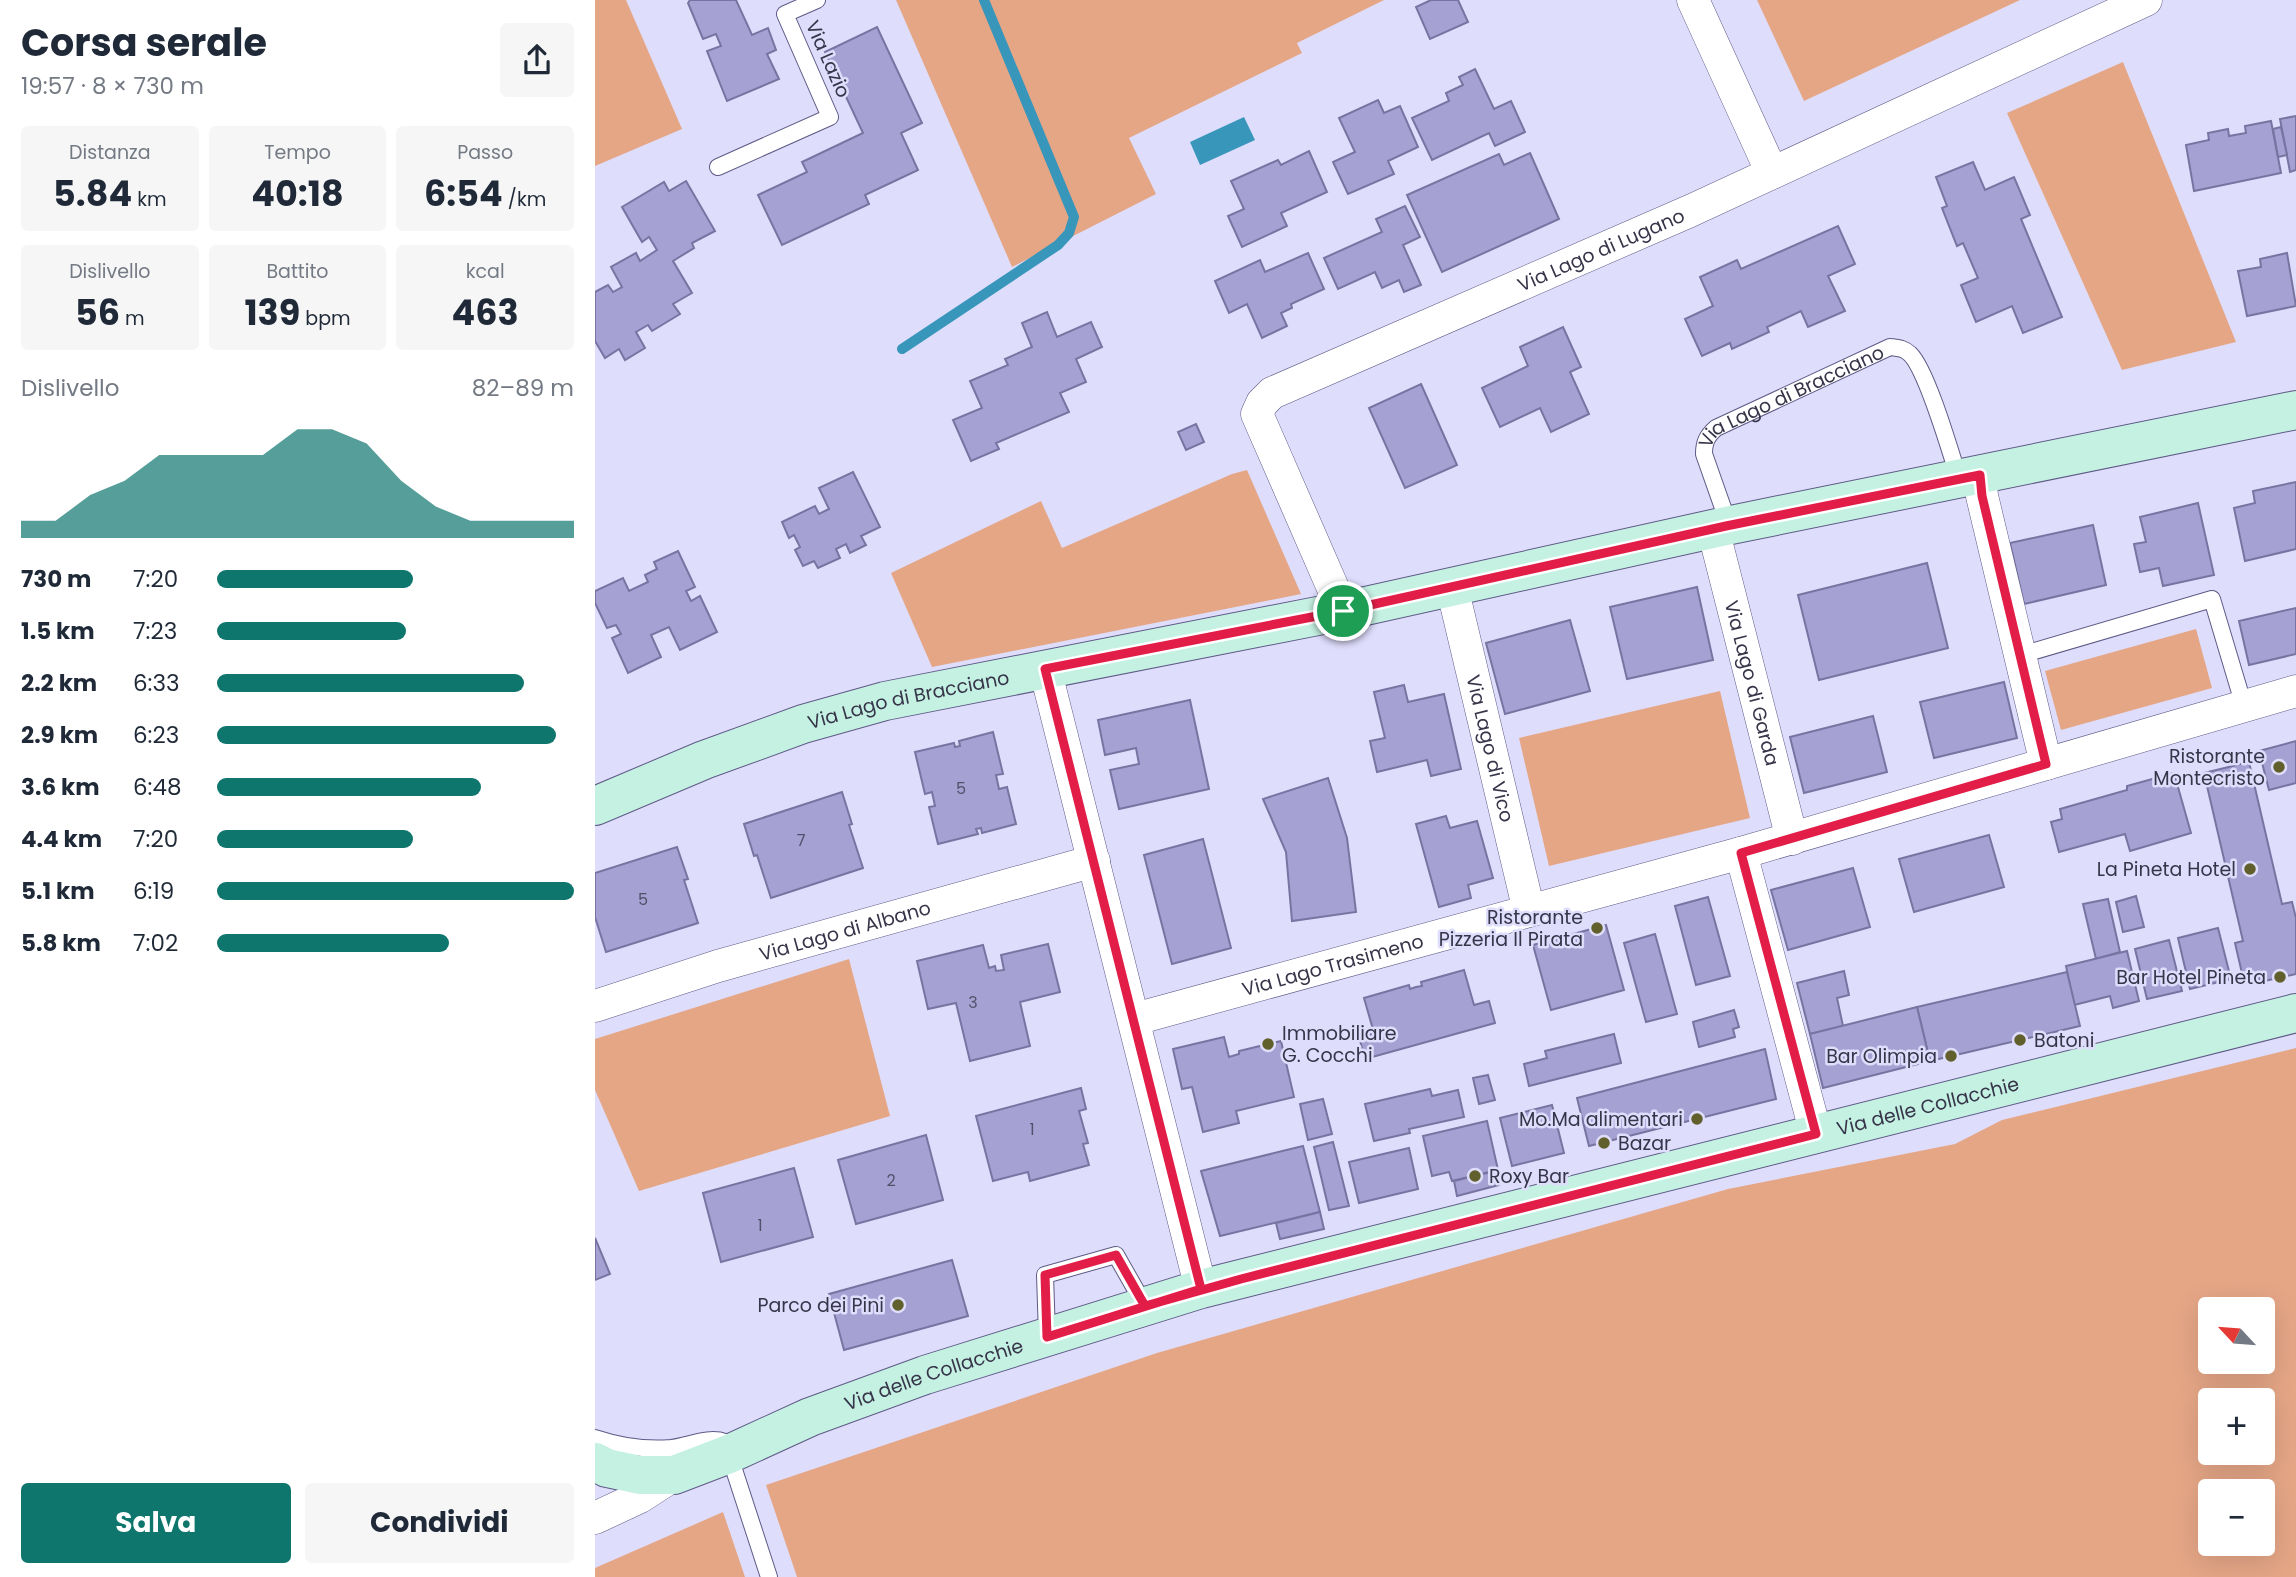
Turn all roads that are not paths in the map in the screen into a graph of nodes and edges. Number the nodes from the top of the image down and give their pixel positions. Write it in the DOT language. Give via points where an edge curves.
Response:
graph roads {
  1 [pos="817,0"];
  2 [pos="1693,0"];
  3 [pos="2145,0"];
  4 [pos="719,167"];
  5 [pos="1772,173"];
  6 [pos="2296,410"];
  7 [pos="1969,477"];
  8 [pos="1720,527"];
  9 [pos="1452,587"];
  10 [pos="1343,611"];
  11 [pos="2021,655"];
  12 [pos="1045,669"];
  13 [pos="2296,691"];
  14 [pos="2244,706"];
  15 [pos="2046,764"];
  16 [pos="595,806"];
  17 [pos="1792,839"];
  18 [pos="1741,853"];
  19 [pos="1094,861"];
  20 [pos="1529,911"];
  21 [pos="595,1006"];
  22 [pos="2296,1013"];
  23 [pos="1135,1019"];
  24 [pos="1816,1134"];
  25 [pos="1201,1289"];
  26 [pos="1145,1306"];
  27 [pos="1047,1337"];
  28 [pos="595,1438"];
  29 [pos="729,1454"];
  30 [pos="595,1462"];
  31 [pos="674,1475"];
  32 [pos="595,1518"];
  33 [pos="769,1577"];
  1 -- 4 [label="lane, Via Lazio" via="785,14 831,117"];
  2 -- 5 [label="street"];
  3 -- 5 [label="street, Via Lago di Lugano"];
  5 -- 10 [label="street, Via Lago di Lugano" via="1272,394 1262,403 1257,414"];
  6 -- 7 [label="main road, Via Lago di Bracciano"];
  7 -- 8 [label="main road, Via Lago di Bracciano"];
  7 -- 8 [label="lane, Via Lago di Bracciano" via="1942,426 1917,362 1910,353 1890,347 1709,434 1704,454 1723,508"];
  7 -- 11 [label="street" via="1982,496"];
  8 -- 9 [label="main road, Via Lago di Bracciano"];
  8 -- 17 [label="street, Via Lago di Garda"];
  9 -- 10 [label="main road, Via Lago di Bracciano"];
  9 -- 20 [label="street, Via Lago di Vico"];
  10 -- 12 [label="main road, Via Lago di Bracciano"];
  11 -- 14 [label="lane" via="2212,599"];
  11 -- 15 [label="street"];
  12 -- 16 [label="main road, Via Lago di Bracciano" via="885,701 803,724"];
  12 -- 19 [label="street"];
  13 -- 14 [label="street, Via Lago Trasimeno"];
  14 -- 15 [label="street, Via Lago Trasimeno"];
  15 -- 17 [label="street, Via Lago Trasimeno"];
  17 -- 18 [label="street, Via Lago Trasimeno"];
  18 -- 20 [label="street, Via Lago Trasimeno"];
  18 -- 24 [label="street"];
  19 -- 21 [label="street, Via Lago di Albano" via="718,966"];
  19 -- 23 [label="street"];
  20 -- 23 [label="street, Via Lago Trasimeno"];
  22 -- 24 [label="main road, Via delle Collacchie"];
  23 -- 25 [label="street"];
  24 -- 25 [label="main road, Via delle Collacchie"];
  25 -- 26 [label="main road, Via delle Collacchie"];
  26 -- 27 [label="main road, Via delle Collacchie"];
  26 -- 27 [label="lane" via="1116,1255 1045,1275"];
  27 -- 29 [label="main road, Via delle Collacchie" via="925,1375"];
  28 -- 29 [label="lane" via="643,1448 672,1448 716,1439 725,1442"];
  29 -- 31 [label="main road, Via delle Collacchie"];
  29 -- 33 [label="lane"];
  30 -- 31 [label="main road, Via delle Collacchie" via="631,1474"];
  31 -- 32 [label="street"];
}
